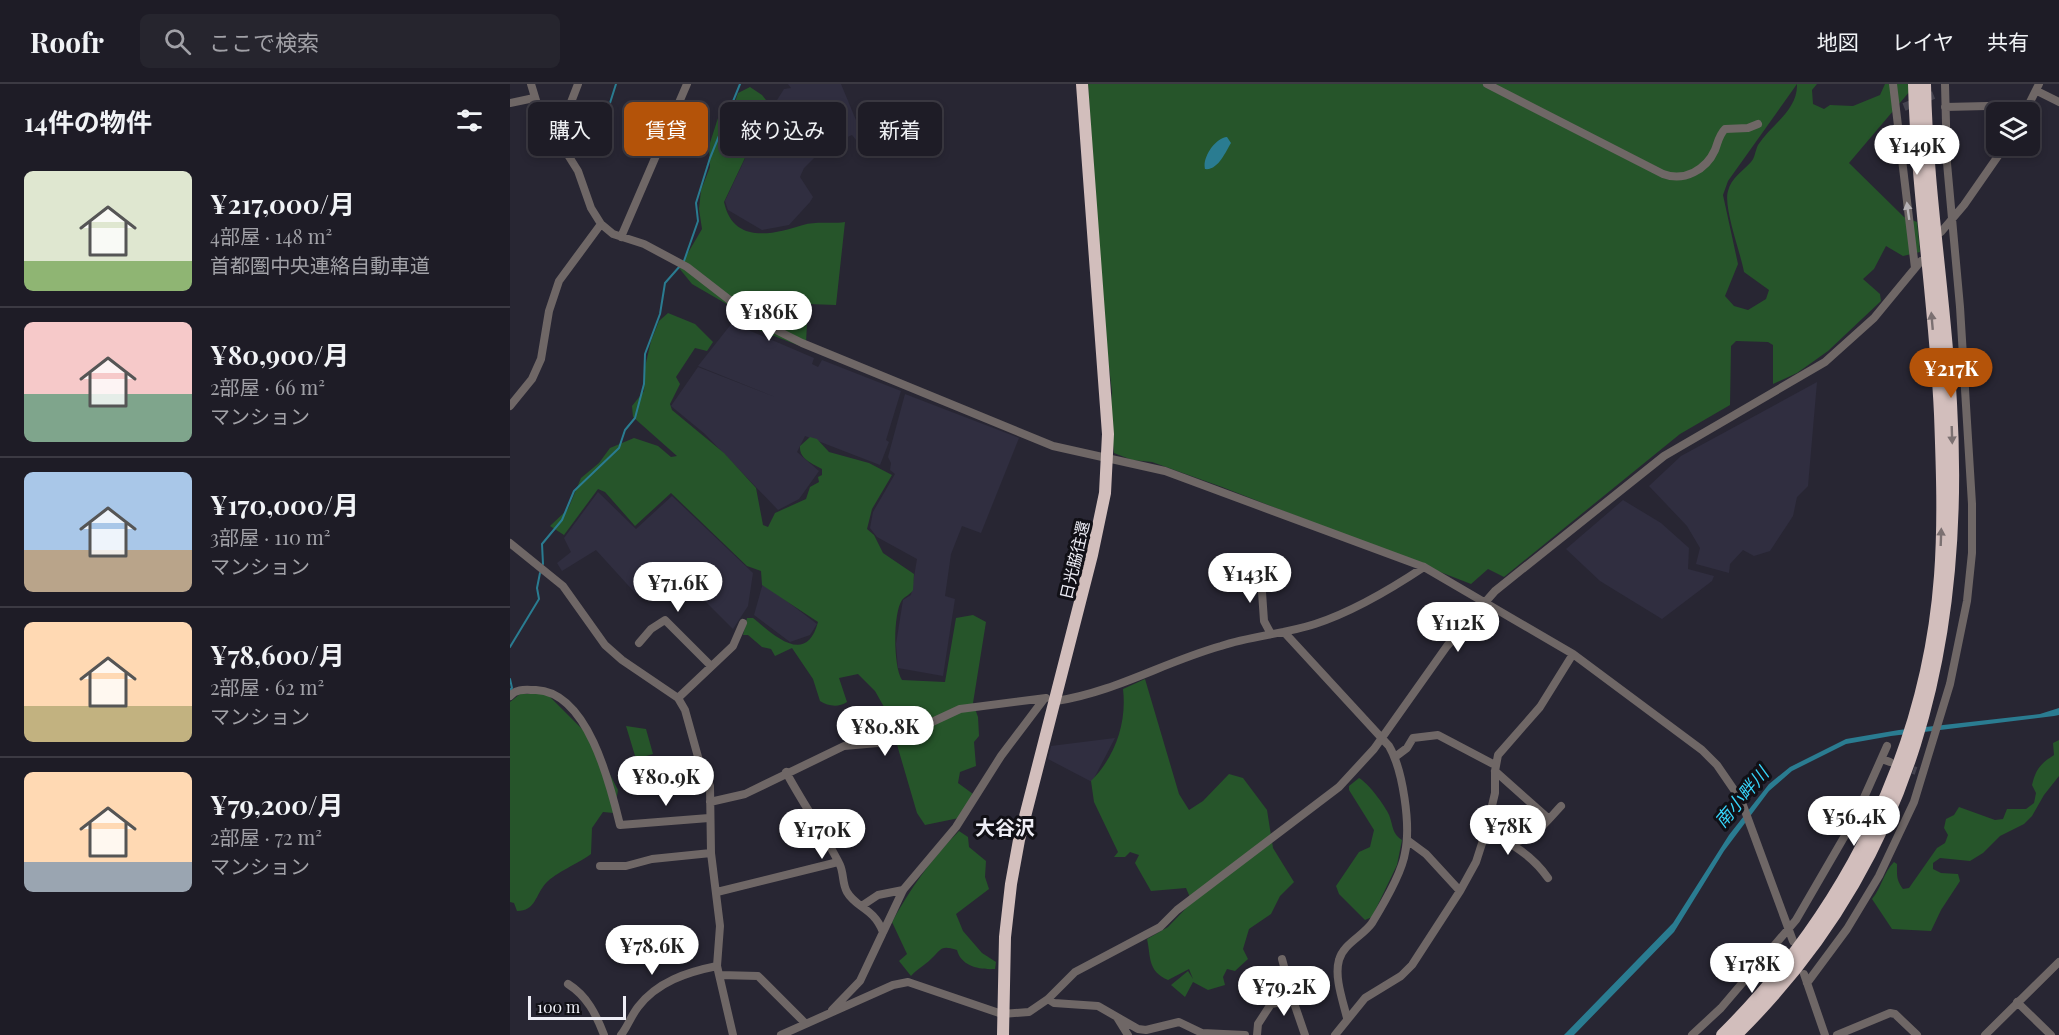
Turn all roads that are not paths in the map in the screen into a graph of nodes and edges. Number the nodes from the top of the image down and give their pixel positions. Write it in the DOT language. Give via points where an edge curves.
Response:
graph roads {
  1 [pos="531,84"];
  2 [pos="578,84"];
  3 [pos="687,84"];
  4 [pos="1082,84"];
  5 [pos="1487,84"];
  6 [pos="1893,84"];
  7 [pos="1914,84"];
  8 [pos="1925,84"];
  9 [pos="2038,87"];
  10 [pos="1942,90"];
  11 [pos="534,98"];
  12 [pos="536,102"];
  13 [pos="571,102"];
  14 [pos="2030,102"];
  15 [pos="2059,102"];
  16 [pos="510,103"];
  17 [pos="1945,107"];
  18 [pos="1986,108"];
  19 [pos="1758,124"];
  20 [pos="569,156"];
  21 [pos="1998,156"];
  22 [pos="1953,219"];
  23 [pos="601,224"];
  24 [pos="1941,232"];
  25 [pos="621,237"];
  26 [pos="1921,261"];
  27 [pos="1915,269"];
  28 [pos="510,406"];
  29 [pos="1107,459"];
  30 [pos="510,543"];
  31 [pos="1260,563"];
  32 [pos="1424,567"];
  33 [pos="1486,602"];
  34 [pos="743,623"];
  35 [pos="1284,632"];
  36 [pos="1271,634"];
  37 [pos="639,643"];
  38 [pos="1573,654"];
  39 [pos="711,666"];
  40 [pos="510,696"];
  41 [pos="678,698"];
  42 [pos="1053,699"];
  43 [pos="1919,718"];
  44 [pos="1382,738"];
  45 [pos="1913,738"];
  46 [pos="1887,746"];
  47 [pos="1395,757"];
  48 [pos="1495,768"];
  49 [pos="786,772"];
  50 [pos="710,802"];
  51 [pos="1561,806"];
  52 [pos="709,818"];
  53 [pos="1549,819"];
  54 [pos="1486,831"];
  55 [pos="1407,840"];
  56 [pos="1513,843"];
  57 [pos="711,853"];
  58 [pos="838,862"];
  59 [pos="600,867"];
  60 [pos="1548,878"];
  61 [pos="903,890"];
  62 [pos="1460,891"];
  63 [pos="717,892"];
  64 [pos="863,905"];
  65 [pos="1789,931"];
  66 [pos="883,932"];
  67 [pos="1793,941"];
  68 [pos="1282,959"];
  69 [pos="2059,962"];
  70 [pos="718,971"];
  71 [pos="568,984"];
  72 [pos="1048,999"];
  73 [pos="1293,1000"];
  74 [pos="2017,1002"];
  75 [pos="1002,1014"];
  76 [pos="827,1015"];
  77 [pos="1118,1018"];
  78 [pos="1347,1018"];
  79 [pos="805,1023"];
  80 [pos="1338,1034"];
  81 [pos="604,1035"];
  82 [pos="621,1035"];
  83 [pos="733,1035"];
  84 [pos="781,1035"];
  85 [pos="1002,1035"];
  86 [pos="1128,1035"];
  87 [pos="1245,1035"];
  88 [pos="1257,1035"];
  89 [pos="1305,1035"];
  90 [pos="1692,1035"];
  91 [pos="1722,1035"];
  92 [pos="1736,1035"];
  93 [pos="1825,1035"];
  94 [pos="1837,1035"];
  95 [pos="1917,1035"];
  96 [pos="1985,1035"];
  97 [pos="2051,1035"];
  1 -- 11 [label="street"];
  2 -- 13 [label="street"];
  3 -- 25 [label="street"];
  4 -- 29 [label="highway, 日光脇往還"];
  5 -- 19 [label="street" via="1674,177 1687,176 1704,166 1725,129"];
  27 -- 6 [label="street, one-way" via="1900,107"];
  43 -- 7 [label="highway, one-way" via="1934,623 1942,519 1940,411"];
  8 -- 43 [label="highway, one-way" via="1951,401 1953,471 1945,621"];
  9 -- 14 [label="street"];
  9 -- 15 [label="street"];
  10 -- 17 [label="street"];
  11 -- 12 [label="street"];
  11 -- 16 [label="street"];
  17 -- 18 [label="street"];
  17 -- 22 [label="street"];
  20 -- 23 [label="street"];
  21 -- 22 [label="street"];
  22 -- 24 [label="street"];
  22 -- 93 [label="street" via="1972,504 1972,553 1959,650 1914,802 1879,876 1847,929 1806,979"];
  23 -- 25 [label="street"];
  23 -- 28 [label="street" via="559,281 552,297 541,359 532,379"];
  25 -- 29 [label="street" via="644,244 687,267 754,320 791,338 1053,446"];
  26 -- 27 [label="street"];
  27 -- 33 [label="street" via="1858,335 1825,362 1664,456"];
  29 -- 32 [label="street" via="1165,471"];
  29 -- 42 [label="highway, 日光脇往還" via="1101,513"];
  30 -- 41 [label="street" via="563,586 605,645"];
  31 -- 36 [label="street" via="1264,621"];
  32 -- 33 [label="street"];
  32 -- 35 [label="street" via="1316,624"];
  33 -- 38 [label="street"];
  33 -- 44 [label="street" via="1438,657"];
  34 -- 39 [label="street" via="733,645"];
  35 -- 36 [label="street"];
  35 -- 44 [label="street"];
  36 -- 42 [label="street" via="1220,646 1120,686 1083,697"];
  37 -- 39 [label="street" via="665,620"];
  38 -- 48 [label="street" via="1540,707 1504,746"];
  38 -- 65 [label="street" via="1702,750 1724,773 1741,800"];
  39 -- 41 [label="street"];
  40 -- 52 [label="street" via="519,690 541,690 560,697 591,734 608,772 620,825"];
  41 -- 50 [label="street" via="710,786"];
  42 -- 49 [label="street" via="960,709 889,742 844,746"];
  42 -- 61 [label="street" via="1001,756 956,827"];
  42 -- 75 [label="highway, 日光脇往還" via="1011,884"];
  43 -- 45 [label="highway"];
  44 -- 47 [label="street"];
  44 -- 72 [label="street" via="1339,787 1160,927 1075,972"];
  45 -- 91 [label="highway" via="1863,845 1834,896 1783,968"];
  45 -- 92 [label="highway" via="1898,795 1848,892 1792,973"];
  46 -- 65 [label="street" via="1886,761"];
  47 -- 48 [label="street" via="1413,738 1437,735"];
  47 -- 55 [label="street"];
  48 -- 53 [label="street"];
  48 -- 54 [label="street" via="1495,793"];
  49 -- 50 [label="street" via="745,794"];
  49 -- 58 [label="street"];
  50 -- 52 [label="street"];
  51 -- 53 [label="street"];
  52 -- 57 [label="street"];
  53 -- 56 [label="street" via="1532,837"];
  54 -- 56 [label="street"];
  54 -- 62 [label="street" via="1476,862"];
  55 -- 62 [label="street" via="1426,854"];
  55 -- 78 [label="street" via="1402,866 1373,921 1339,959"];
  56 -- 60 [label="street"];
  57 -- 59 [label="street"];
  57 -- 63 [label="street"];
  58 -- 63 [label="street"];
  58 -- 64 [label="street" via="847,892"];
  61 -- 64 [label="street" via="878,895"];
  61 -- 66 [label="street"];
  62 -- 78 [label="street" via="1412,965 1365,998"];
  63 -- 70 [label="street"];
  64 -- 66 [label="street" via="878,920"];
  65 -- 67 [label="street"];
  65 -- 90 [label="street"];
  66 -- 76 [label="street" via="860,981"];
  68 -- 73 [label="street"];
  69 -- 74 [label="street"];
  70 -- 79 [label="street" via="758,976"];
  70 -- 82 [label="street" via="685,975 651,993 635,1010"];
  70 -- 83 [label="street"];
  71 -- 81 [label="street" via="577,989 596,1013"];
  72 -- 75 [label="street" via="1029,1012"];
  72 -- 77 [label="street" via="1054,1003 1098,1006"];
  73 -- 88 [label="street" via="1271,1005 1258,1024"];
  73 -- 89 [label="street"];
  74 -- 96 [label="street"];
  74 -- 97 [label="street"];
  75 -- 76 [label="street" via="908,982"];
  75 -- 85 [label="highway, 日光脇往還"];
  76 -- 79 [label="street"];
  77 -- 86 [label="street"];
  77 -- 87 [label="street" via="1146,1030 1179,1022 1202,1033"];
  78 -- 80 [label="street"];
  79 -- 84 [label="street"];
  94 -- 95 [label="street" via="1890,1013"];
}
